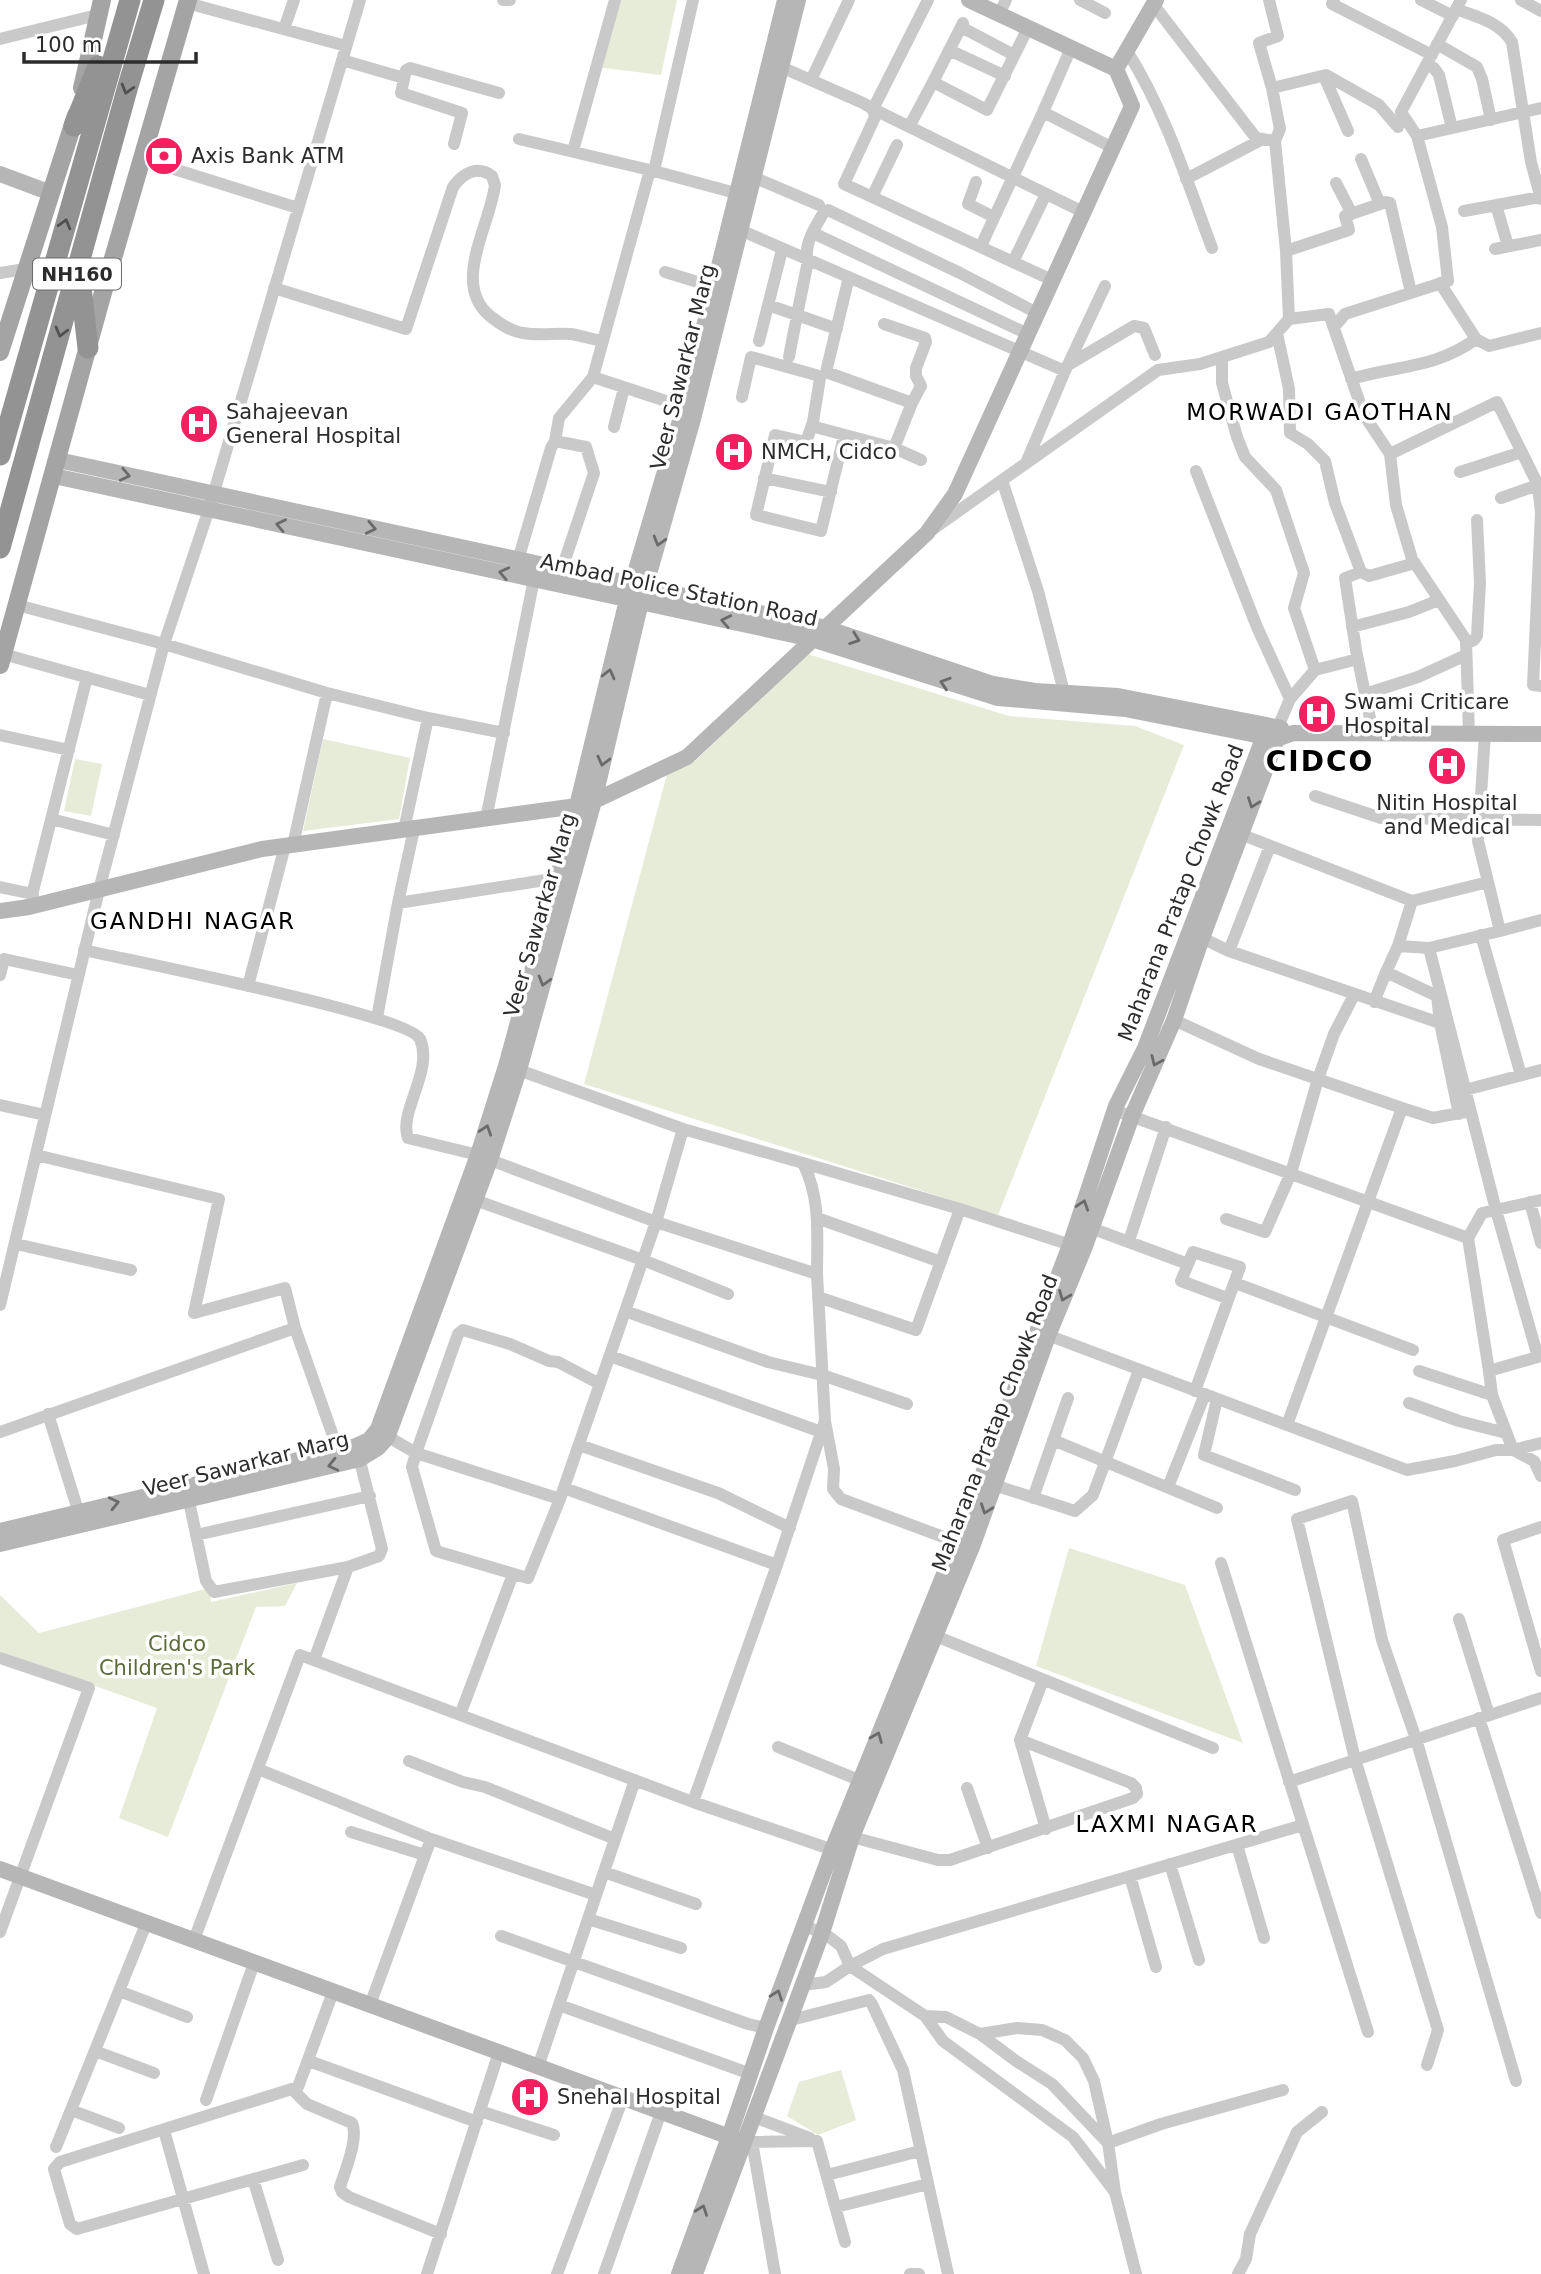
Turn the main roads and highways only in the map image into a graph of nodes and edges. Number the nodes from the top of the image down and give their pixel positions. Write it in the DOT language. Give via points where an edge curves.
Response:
graph roads {
  1 [pos="130,0"];
  2 [pos="155,0"];
  3 [pos="188,1"];
  4 [pos="99,8"];
  5 [pos="123,23"];
  6 [pos="74,126"];
  7 [pos="79,267"];
  8 [pos="88,348"];
  9 [pos="0,352"];
  10 [pos="0,455"];
  11 [pos="0,548"];
  12 [pos="2,660"];
  1 -- 5 [label="highway"];
  2 -- 7 [label="highway, NH160, one-way"];
  3 -- 8 [label="main road"];
  4 -- 6 [label="main road"];
  5 -- 6 [label="highway" via="111,35"];
  10 -- 5 [label="highway, NH160, one-way"];
  6 -- 9 [label="main road"];
  7 -- 8 [label="highway"];
  7 -- 11 [label="highway, NH160, one-way"];
  8 -- 12 [label="main road"];
}
